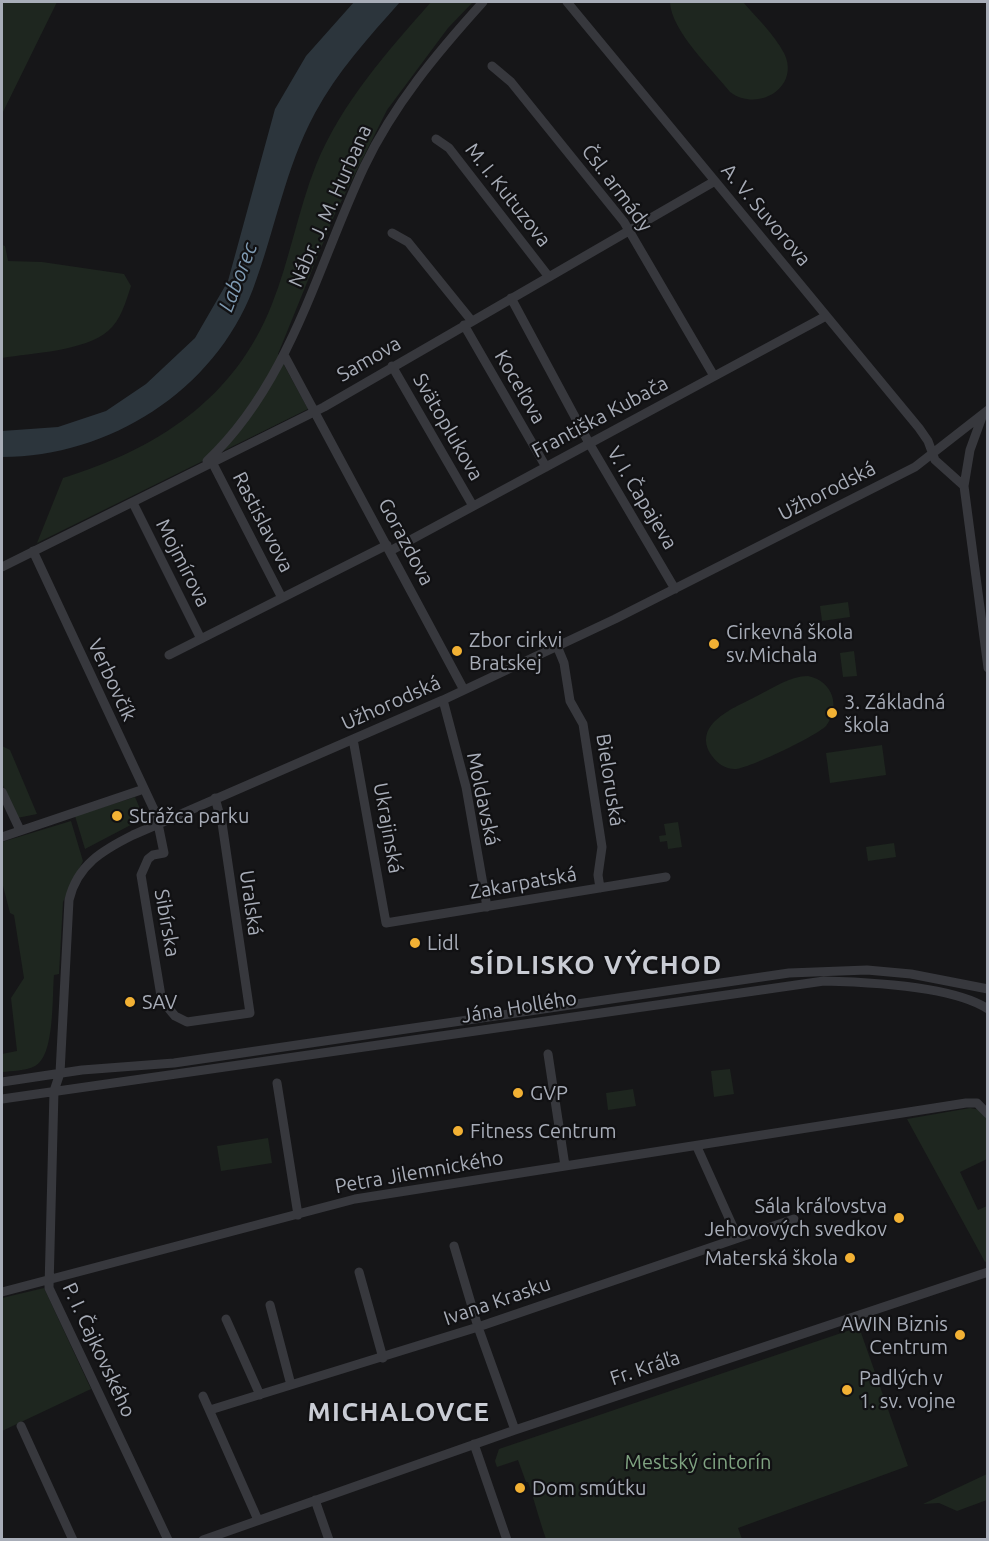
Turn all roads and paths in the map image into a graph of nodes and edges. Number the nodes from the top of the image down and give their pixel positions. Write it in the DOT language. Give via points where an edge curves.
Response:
graph roads {
  1 [pos="483,2"];
  2 [pos="567,2"];
  3 [pos="492,66"];
  4 [pos="436,139"];
  5 [pos="715,182"];
  6 [pos="630,231"];
  7 [pos="392,233"];
  8 [pos="549,277"];
  9 [pos="511,298"];
  10 [pos="826,316"];
  11 [pos="467,322"];
  12 [pos="284,355"];
  13 [pos="392,366"];
  14 [pos="714,376"];
  15 [pos="315,411"];
  16 [pos="985,412"];
  17 [pos="589,443"];
  18 [pos="932,455"];
  19 [pos="212,462"];
  20 [pos="546,467"];
  21 [pos="198,469"];
  22 [pos="964,486"];
  23 [pos="133,503"];
  24 [pos="473,506"];
  25 [pos="388,548"];
  26 [pos="33,551"];
  27 [pos="2,567"];
  28 [pos="675,589"];
  29 [pos="282,598"];
  30 [pos="201,639"];
  31 [pos="557,646"];
  32 [pos="169,655"];
  33 [pos="987,668"];
  34 [pos="464,690"];
  35 [pos="443,700"];
  36 [pos="353,740"];
  37 [pos="144,789"];
  38 [pos="2,792"];
  39 [pos="215,798"];
  40 [pos="159,824"];
  41 [pos="20,830"];
  42 [pos="2,837"];
  43 [pos="164,853"];
  44 [pos="666,877"];
  45 [pos="600,888"];
  46 [pos="487,907"];
  47 [pos="386,923"];
  48 [pos="867,970"];
  49 [pos="867,982"];
  50 [pos="719,983"];
  51 [pos="987,988"];
  52 [pos="721,995"];
  53 [pos="987,1009"];
  54 [pos="168,1010"];
  55 [pos="386,1032"];
  56 [pos="387,1045"];
  57 [pos="548,1054"];
  58 [pos="174,1063"];
  59 [pos="60,1073"];
  60 [pos="175,1075"];
  61 [pos="2,1082"];
  62 [pos="277,1083"];
  63 [pos="54,1091"];
  64 [pos="2,1099"];
  65 [pos="987,1114"];
  66 [pos="697,1147"];
  67 [pos="565,1167"];
  68 [pos="298,1215"];
  69 [pos="794,1219"];
  70 [pos="738,1238"];
  71 [pos="454,1246"];
  72 [pos="359,1272"];
  73 [pos="987,1272"];
  74 [pos="48,1282"];
  75 [pos="2,1292"];
  76 [pos="270,1305"];
  77 [pos="226,1318"];
  78 [pos="478,1327"];
  79 [pos="383,1358"];
  80 [pos="291,1385"];
  81 [pos="203,1395"];
  82 [pos="260,1395"];
  83 [pos="210,1410"];
  84 [pos="21,1426"];
  85 [pos="515,1430"];
  86 [pos="474,1444"];
  87 [pos="315,1500"];
  88 [pos="258,1520"];
  89 [pos="73,1539"];
  90 [pos="168,1539"];
  91 [pos="203,1539"];
  92 [pos="329,1539"];
  93 [pos="507,1539"];
  1 -- 12 [label="street, Nábr. J. M. Hurbana" via="423,69 378,140"];
  2 -- 5 [label="street, A. V. Suvorova"];
  3 -- 6 [label="street, Čsl. armády" via="511,82"];
  4 -- 8 [label="street, M. I. Kutuzova" via="449,148"];
  5 -- 6 [label="street, Samova"];
  5 -- 10 [label="street, A. V. Suvorova"];
  6 -- 8 [label="street, Samova"];
  6 -- 14 [label="street, Čsl. armády"];
  7 -- 11 [label="street, Koceľova" via="408,242"];
  8 -- 9 [label="street, Samova"];
  9 -- 11 [label="street, Samova"];
  9 -- 17 [label="street, V. I. Čapajeva"];
  10 -- 14 [label="street, Františka Kubača"];
  10 -- 18 [label="street, A. V. Suvorova" via="919,428"];
  11 -- 13 [label="street, Samova"];
  11 -- 20 [label="street, Koceľova"];
  12 -- 15 [label="street"];
  12 -- 21 [label="street, Nábr. J. M. Hurbana" via="255,406"];
  13 -- 15 [label="street, Samova"];
  13 -- 24 [label="street, Svätoplukova"];
  14 -- 17 [label="street, Františka Kubača"];
  15 -- 19 [label="street, Samova"];
  15 -- 25 [label="street, Gorazdova"];
  16 -- 18 [label="street, Užhorodská"];
  16 -- 22 [label="street" via="970,450"];
  17 -- 20 [label="street, Františka Kubača"];
  17 -- 28 [label="street, V. I. Čapajeva"];
  18 -- 22 [label="street"];
  18 -- 28 [label="street, Užhorodská"];
  19 -- 21 [label="street, Samova"];
  19 -- 29 [label="street, Rastislavova"];
  20 -- 24 [label="street, Františka Kubača"];
  21 -- 23 [label="street, Samova"];
  22 -- 33 [label="street"];
  23 -- 26 [label="street, Samova"];
  23 -- 30 [label="street, Mojmírova"];
  24 -- 25 [label="street, Františka Kubača"];
  25 -- 29 [label="street, Františka Kubača"];
  25 -- 34 [label="street, Gorazdova"];
  26 -- 27 [label="street, Samova"];
  26 -- 37 [label="street, Verbovčík"];
  28 -- 31 [label="street, Užhorodská"];
  29 -- 30 [label="street, Františka Kubača"];
  30 -- 32 [label="street, Františka Kubača"];
  31 -- 34 [label="street, Užhorodská"];
  31 -- 45 [label="street, Bieloruská" via="570,701 583,724 602,847"];
  34 -- 35 [label="street, Užhorodská"];
  35 -- 36 [label="street, Užhorodská"];
  35 -- 46 [label="street, Moldavská" via="466,787"];
  36 -- 39 [label="street, Užhorodská"];
  36 -- 47 [label="street, Ukrajinská"];
  37 -- 40 [label="street, Verbovčík"];
  37 -- 41 [label="street"];
  38 -- 41 [label="street"];
  39 -- 40 [label="street, Užhorodská"];
  39 -- 54 [label="street, Uralská" via="250,1013 187,1022"];
  40 -- 43 [label="street, Verbovčík"];
  40 -- 59 [label="street, Užhorodská" via="118,842 87,863 72,888"];
  41 -- 42 [label="street"];
  43 -- 54 [label="street, Sibírska" via="148,859 141,874 161,996"];
  44 -- 45 [label="street, Zakarpatská"];
  45 -- 46 [label="street, Zakarpatská"];
  46 -- 47 [label="street, Zakarpatská"];
  48 -- 49 [label="street"];
  48 -- 50 [label="street, Jána Hollého" via="824,969"];
  48 -- 51 [label="street, Jána Hollého"];
  49 -- 52 [label="street, Jána Hollého" via="824,981"];
  49 -- 53 [label="street, Jána Hollého" via="949,996"];
  50 -- 52 [label="street"];
  50 -- 55 [label="street, Jána Hollého"];
  52 -- 56 [label="street, Jána Hollého"];
  55 -- 56 [label="street"];
  55 -- 58 [label="street, Jána Hollého"];
  56 -- 60 [label="street, Jána Hollého"];
  57 -- 67 [label="street"];
  58 -- 59 [label="street, Jána Hollého"];
  58 -- 60 [label="street"];
  59 -- 61 [label="street, Jána Hollého"];
  59 -- 63 [label="street"];
  60 -- 63 [label="street, Jána Hollého"];
  62 -- 68 [label="street"];
  63 -- 64 [label="street, Jána Hollého"];
  63 -- 74 [label="street, P. I. Čajkovského"];
  65 -- 66 [label="street, Petra Jilemnického" via="977,1103 966,1102"];
  66 -- 67 [label="street, Petra Jilemnického"];
  66 -- 70 [label="street"];
  67 -- 68 [label="street, Petra Jilemnického" via="355,1199"];
  68 -- 74 [label="street, Petra Jilemnického"];
  69 -- 70 [label="street, Ivana Krasku"];
  70 -- 78 [label="street, Ivana Krasku"];
  71 -- 78 [label="street"];
  72 -- 79 [label="street"];
  73 -- 85 [label="street, Fr. Kráľa"];
  74 -- 75 [label="street, Petra Jilemnického"];
  74 -- 90 [label="street, P. I. Čajkovského"];
  76 -- 80 [label="street"];
  77 -- 82 [label="street"];
  78 -- 79 [label="street, Ivana Krasku"];
  78 -- 85 [label="street"];
  79 -- 80 [label="street, Ivana Krasku"];
  80 -- 82 [label="street, Ivana Krasku"];
  81 -- 83 [label="street"];
  82 -- 83 [label="street, Ivana Krasku"];
  83 -- 88 [label="street"];
  84 -- 89 [label="street"];
  85 -- 86 [label="street, Fr. Kráľa"];
  86 -- 87 [label="street, Fr. Kráľa"];
  86 -- 93 [label="street"];
  87 -- 88 [label="street, Fr. Kráľa"];
  87 -- 92 [label="street"];
  88 -- 91 [label="street, Fr. Kráľa"];
}
